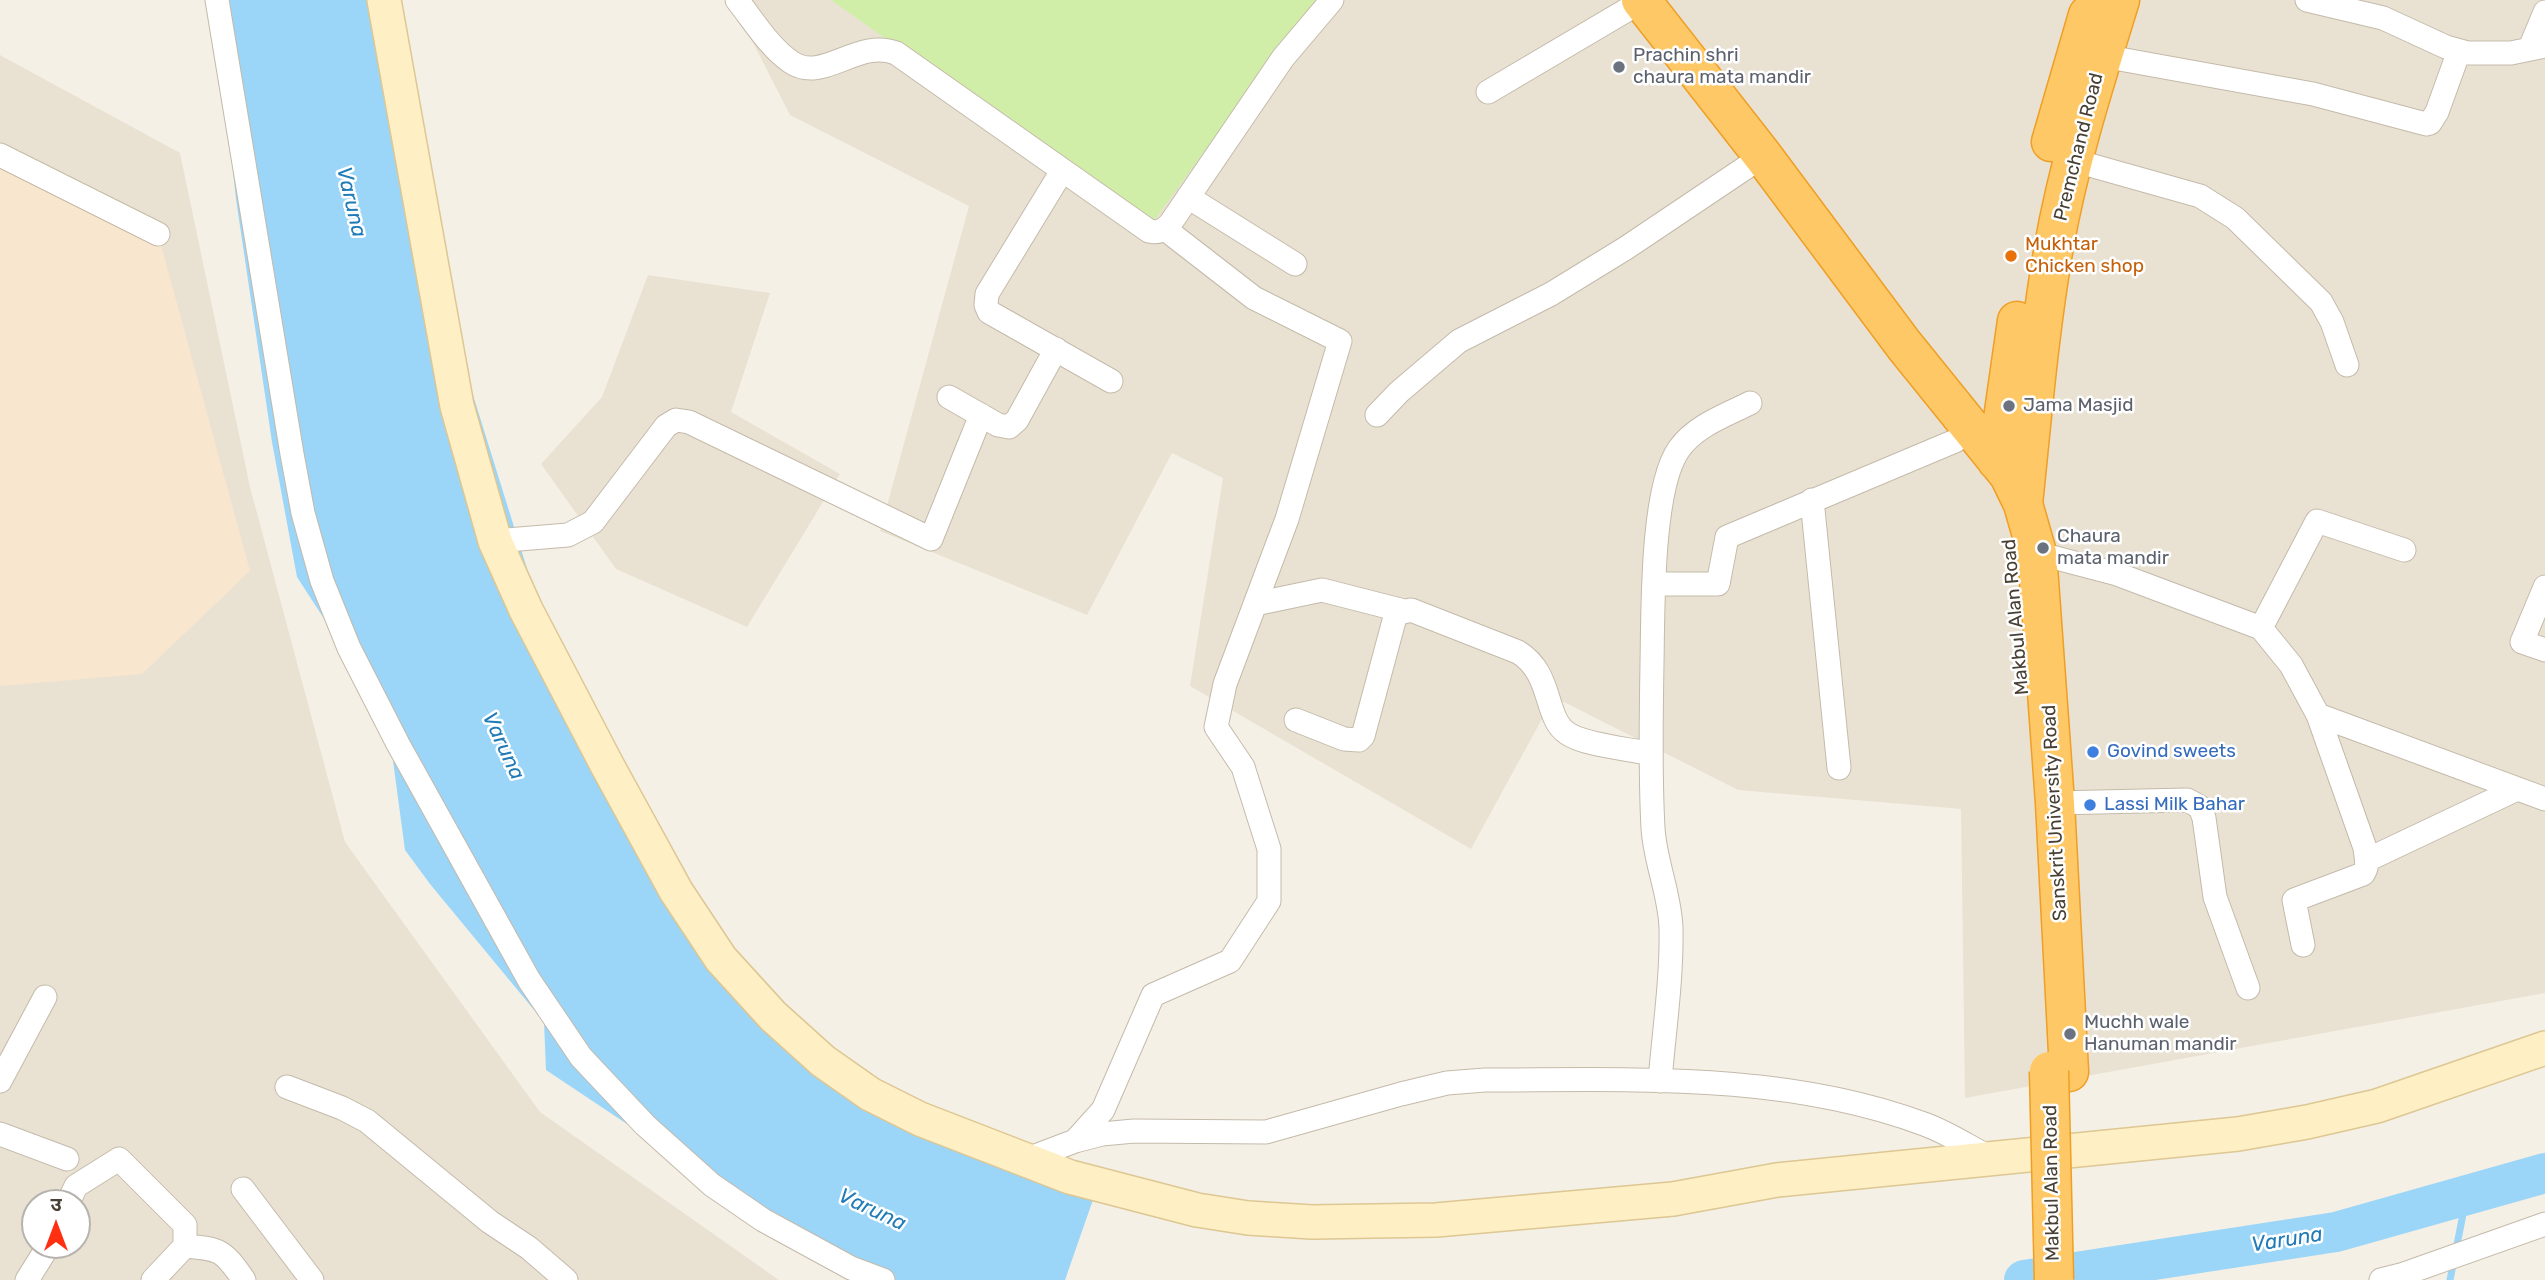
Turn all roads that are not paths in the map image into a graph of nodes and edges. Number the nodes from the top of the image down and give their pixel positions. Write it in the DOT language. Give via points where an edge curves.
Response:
graph roads {
  1 [pos="218,0"];
  2 [pos="384,0"];
  3 [pos="737,0"];
  4 [pos="1332,0"];
  5 [pos="2092,0"];
  6 [pos="2120,0"];
  7 [pos="2306,0"];
  8 [pos="1631,3"];
  9 [pos="2545,12"];
  10 [pos="2537,47"];
  11 [pos="2459,51"];
  12 [pos="2103,56"];
  13 [pos="1488,92"];
  14 [pos="0,155"];
  15 [pos="2072,160"];
  16 [pos="1752,163"];
  17 [pos="1062,171"];
  18 [pos="1188,197"];
  19 [pos="1164,229"];
  20 [pos="158,234"];
  21 [pos="1295,264"];
  22 [pos="1056,349"];
  23 [pos="2347,365"];
  24 [pos="1111,381"];
  25 [pos="949,397"];
  26 [pos="1750,402"];
  27 [pos="981,415"];
  28 [pos="1377,415"];
  29 [pos="1955,440"];
  30 [pos="1997,461"];
  31 [pos="1812,500"];
  32 [pos="2023,505"];
  33 [pos="495,541"];
  34 [pos="2404,550"];
  35 [pos="2037,553"];
  36 [pos="1654,584"];
  37 [pos="2545,587"];
  38 [pos="1255,604"];
  39 [pos="1404,611"];
  40 [pos="2261,628"];
  41 [pos="2545,650"];
  42 [pos="2318,715"];
  43 [pos="1296,720"];
  44 [pos="1651,754"];
  45 [pos="1839,768"];
  46 [pos="2517,789"];
  47 [pos="2545,799"];
  48 [pos="2055,803"];
  49 [pos="2367,860"];
  50 [pos="2303,945"];
  51 [pos="2248,988"];
  52 [pos="45,997"];
  53 [pos="2545,1048"];
  54 [pos="2059,1072"];
  55 [pos="0,1081"];
  56 [pos="1660,1082"];
  57 [pos="287,1087"];
  58 [pos="0,1134"];
  59 [pos="1074,1141"];
  60 [pos="67,1158"];
  61 [pos="1991,1158"];
  62 [pos="1025,1160"];
  63 [pos="243,1188"];
  64 [pos="75,1189"];
  65 [pos="2545,1224"];
  66 [pos="185,1246"];
  67 [pos="41,1259"];
  68 [pos="27,1280"];
  69 [pos="153,1280"];
  70 [pos="244,1280"];
  71 [pos="312,1280"];
  72 [pos="566,1280"];
  73 [pos="883,1280"];
  74 [pos="2054,1280"];
  75 [pos="2078,1280"];
  76 [pos="2381,1280"];
  1 -- 73 [label="street" via="303,513 322,581 361,672 529,980 581,1057 645,1125 712,1185 763,1220 851,1268"];
  2 -- 33 [label="street" via="457,406"];
  3 -- 17 [label="street" via="793,64 825,66 860,52 885,49"];
  4 -- 18 [label="street" via="1283,58"];
  5 -- 30 [label="highway, Premchand Road" via="2040,185"];
  6 -- 12 [label="highway, Premchand Road"];
  7 -- 11 [label="street" via="2383,18"];
  8 -- 13 [label="street"];
  8 -- 16 [label="highway, Makbul Alan Road"];
  9 -- 10 [label="street"];
  10 -- 11 [label="street" via="2487,54"];
  11 -- 12 [label="street" via="2437,112 2426,124 2313,94"];
  12 -- 15 [label="highway, Premchand Road"];
  14 -- 20 [label="street"];
  15 -- 23 [label="street" via="2200,197 2235,218 2321,302"];
  15 -- 32 [label="highway, Premchand Road" via="2041,334"];
  16 -- 28 [label="street" via="1551,294 1459,341"];
  16 -- 29 [label="highway, Makbul Alan Road"];
  16 -- 30 [label="highway, Makbul Alan Road"];
  17 -- 19 [label="street" via="1149,231"];
  17 -- 22 [label="street" via="985,300 989,312"];
  18 -- 19 [label="street"];
  18 -- 21 [label="street"];
  19 -- 38 [label="street" via="1254,298 1340,341 1287,519"];
  22 -- 24 [label="street"];
  22 -- 27 [label="street" via="1013,425 1004,427"];
  25 -- 27 [label="street"];
  26 -- 36 [label="street" via="1709,424 1678,450 1663,495"];
  27 -- 33 [label="street" via="931,539 689,422 676,420 666,426 593,522 568,535"];
  29 -- 31 [label="street"];
  29 -- 54 [label="highway, Makbul Alan Road" via="1994,492 2013,541"];
  30 -- 32 [label="highway, Makbul Alan Road"];
  31 -- 36 [label="street" via="1727,537 1718,584"];
  31 -- 45 [label="street"];
  32 -- 35 [label="highway, Makbul Alan Road"];
  33 -- 62 [label="street" via="607,765 676,891 721,959 773,1016 823,1061 870,1094"];
  34 -- 40 [label="street" via="2317,521"];
  35 -- 40 [label="street" via="2117,574"];
  35 -- 48 [label="highway, Sanskrit University Road"];
  36 -- 44 [label="street"];
  37 -- 41 [label="street" via="2522,642"];
  38 -- 39 [label="street" via="1322,590"];
  38 -- 59 [label="street" via="1225,684 1216,727 1243,767 1269,849 1269,901 1230,961 1153,995 1103,1110"];
  39 -- 43 [label="street" via="1392,625 1363,736 1352,741"];
  39 -- 44 [label="street" via="1418,612 1529,659 1566,733"];
  40 -- 42 [label="street" via="2291,664"];
  42 -- 46 [label="street"];
  42 -- 49 [label="street"];
  44 -- 56 [label="street" via="1653,829 1671,924"];
  46 -- 47 [label="street"];
  46 -- 49 [label="street"];
  48 -- 51 [label="street" via="2187,800 2200,807 2215,897"];
  48 -- 54 [label="highway, Sanskrit University Road"];
  49 -- 50 [label="street" via="2363,874 2294,900"];
  52 -- 55 [label="street"];
  53 -- 61 [label="street" via="2376,1106 2308,1122 2238,1134"];
  54 -- 74 [label="highway, Makbul Alan Road, bridge"];
  54 -- 75 [label="highway"];
  56 -- 59 [label="street" via="1447,1083 1266,1132 1134,1131"];
  56 -- 61 [label="street" via="1728,1083 1836,1098 1927,1125"];
  57 -- 72 [label="street" via="367,1121"];
  58 -- 60 [label="street"];
  59 -- 62 [label="street"];
  61 -- 62 [label="street" via="1777,1180 1673,1199 1436,1220 1312,1223 1197,1210 1070,1177"];
  63 -- 71 [label="street"];
  64 -- 66 [label="street" via="119,1159 185,1225"];
  65 -- 76 [label="street"];
  66 -- 69 [label="street"];
  66 -- 70 [label="street" via="216,1248"];
  67 -- 68 [label="street"];
}
